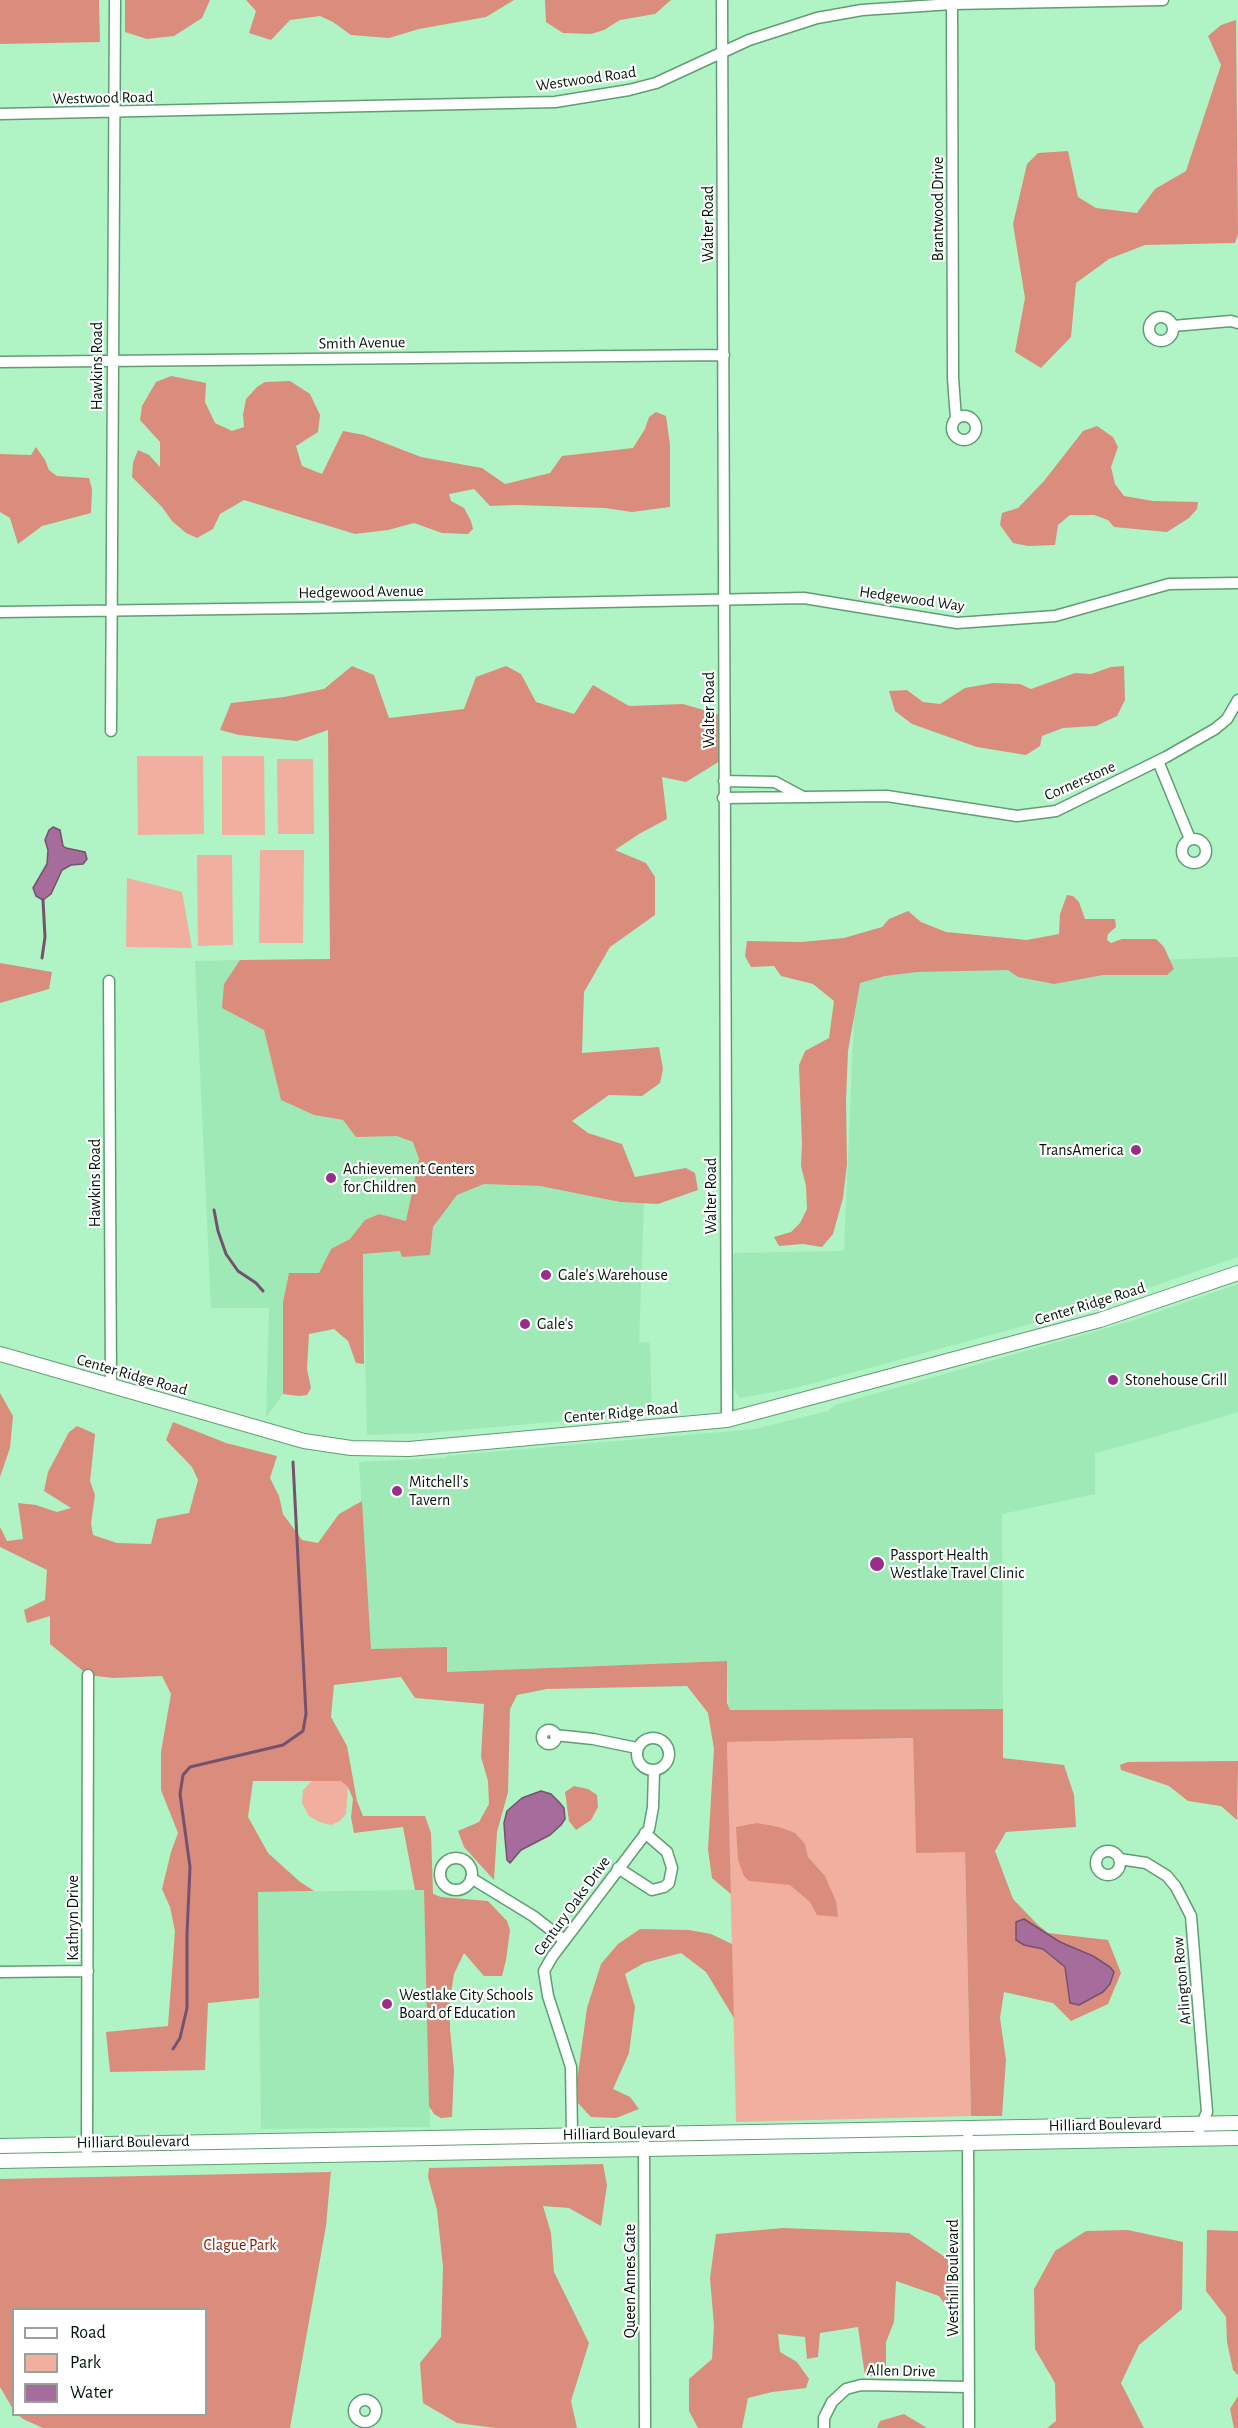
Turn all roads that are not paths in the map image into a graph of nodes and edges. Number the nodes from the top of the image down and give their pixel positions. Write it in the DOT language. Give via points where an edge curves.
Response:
graph roads {
  1 [pos="115,0"];
  2 [pos="722,0"];
  3 [pos="1163,0"];
  4 [pos="952,2"];
  5 [pos="722,54"];
  6 [pos="115,113"];
  7 [pos="0,114"];
  8 [pos="1238,323"];
  9 [pos="1173,326"];
  10 [pos="724,355"];
  11 [pos="112,360"];
  12 [pos="0,362"];
  13 [pos="956,419"];
  14 [pos="1238,583"];
  15 [pos="723,601"];
  16 [pos="112,609"];
  17 [pos="0,612"];
  18 [pos="1238,700"];
  19 [pos="111,731"];
  20 [pos="1158,761"];
  21 [pos="724,782"];
  22 [pos="803,797"];
  23 [pos="723,798"];
  24 [pos="1190,839"];
  25 [pos="109,981"];
  26 [pos="1238,1273"];
  27 [pos="0,1354"];
  28 [pos="111,1385"];
  29 [pos="727,1420"];
  30 [pos="88,1675"];
  31 [pos="555,1735"];
  32 [pos="637,1748"];
  33 [pos="654,1770"];
  34 [pos="645,1833"];
  35 [pos="1120,1859"];
  36 [pos="618,1868"];
  37 [pos="471,1878"];
  38 [pos="564,1940"];
  39 [pos="88,1971"];
  40 [pos="0,1972"];
  41 [pos="1238,2123"];
  42 [pos="1201,2124"];
  43 [pos="968,2129"];
  44 [pos="644,2135"];
  45 [pos="572,2136"];
  46 [pos="1238,2138"];
  47 [pos="1196,2139"];
  48 [pos="87,2144"];
  49 [pos="968,2144"];
  50 [pos="0,2146"];
  51 [pos="644,2150"];
  52 [pos="87,2160"];
  53 [pos="0,2161"];
  54 [pos="968,2386"];
  55 [pos="645,2428"];
  56 [pos="824,2428"];
  57 [pos="969,2428"];
  1 -- 6 [label="street, Hawkins Road"];
  2 -- 5 [label="street, Walter Road"];
  3 -- 4 [label="street, Westwood Road"];
  4 -- 5 [label="street, Westwood Road" via="817,18 749,40"];
  4 -- 13 [label="street, Brantwood Drive"];
  5 -- 6 [label="street, Westwood Road" via="629,90 555,102"];
  5 -- 10 [label="street, Walter Road"];
  6 -- 7 [label="street, Westwood Road"];
  6 -- 11 [label="street, Hawkins Road"];
  8 -- 9 [label="street"];
  10 -- 11 [label="street, Smith Avenue"];
  10 -- 15 [label="street, Walter Road"];
  11 -- 12 [label="street, Smith Avenue"];
  11 -- 16 [label="street, Hawkins Road"];
  14 -- 15 [label="street, Hedgewood Way" via="1169,584 1055,616 957,623 804,598"];
  15 -- 16 [label="street, Hedgewood Avenue"];
  15 -- 21 [label="street, Walter Road"];
  16 -- 17 [label="street, Hedgewood Avenue"];
  16 -- 19 [label="street, Hawkins Road"];
  18 -- 20 [label="street, Cornerstone" via="1227,719 1215,729"];
  20 -- 22 [label="street, Cornerstone" via="1056,811 1032,815 887,796"];
  20 -- 24 [label="street"];
  21 -- 22 [label="street, Cornerstone" via="775,782"];
  21 -- 23 [label="street, Walter Road"];
  22 -- 23 [label="street, Cornerstone"];
  23 -- 29 [label="street, Walter Road"];
  25 -- 28 [label="street, Hawkins Road"];
  26 -- 29 [label="main road, Center Ridge Road" via="1100,1320"];
  27 -- 28 [label="main road, Center Ridge Road"];
  28 -- 29 [label="main road, Center Ridge Road" via="304,1441 372,1450"];
  30 -- 39 [label="street, Kathryn Drive"];
  31 -- 32 [label="street"];
  32 -- 33 [label="street" via="637,1758 643,1767"];
  32 -- 33 [label="street" via="646,1738 664,1741 670,1757 663,1767"];
  33 -- 34 [label="street, Century Oaks Drive" via="652,1817"];
  34 -- 36 [label="street, Century Oaks Drive"];
  34 -- 36 [label="street" via="667,1852 672,1868 669,1883 652,1890"];
  35 -- 42 [label="street, Arlington Row" via="1146,1863 1167,1876 1191,1916 1207,2112"];
  36 -- 38 [label="street, Century Oaks Drive"];
  37 -- 38 [label="street"];
  38 -- 45 [label="street, Century Oaks Drive" via="544,1971 548,1996 572,2067"];
  39 -- 40 [label="street"];
  39 -- 48 [label="street, Kathryn Drive"];
  41 -- 42 [label="main road, Hilliard Boulevard"];
  42 -- 43 [label="main road, Hilliard Boulevard"];
  42 -- 47 [label="street, Arlington Row"];
  43 -- 44 [label="main road, Hilliard Boulevard"];
  43 -- 49 [label="street, Westhill Boulevard"];
  44 -- 45 [label="main road, Hilliard Boulevard"];
  44 -- 51 [label="street, Queen Annes Gate"];
  45 -- 48 [label="main road, Hilliard Boulevard"];
  46 -- 47 [label="main road, Hilliard Boulevard"];
  47 -- 49 [label="main road, Hilliard Boulevard"];
  48 -- 50 [label="main road, Hilliard Boulevard"];
  48 -- 52 [label="street, Kathryn Drive"];
  49 -- 51 [label="main road, Hilliard Boulevard"];
  49 -- 54 [label="street, Westhill Boulevard"];
  51 -- 52 [label="main road, Hilliard Boulevard"];
  51 -- 55 [label="street, Queen Annes Gate"];
  52 -- 53 [label="main road, Hilliard Boulevard"];
  54 -- 56 [label="street, Allen Drive" via="861,2385 846,2389 832,2402"];
  54 -- 57 [label="street, Westhill Boulevard"];
}
